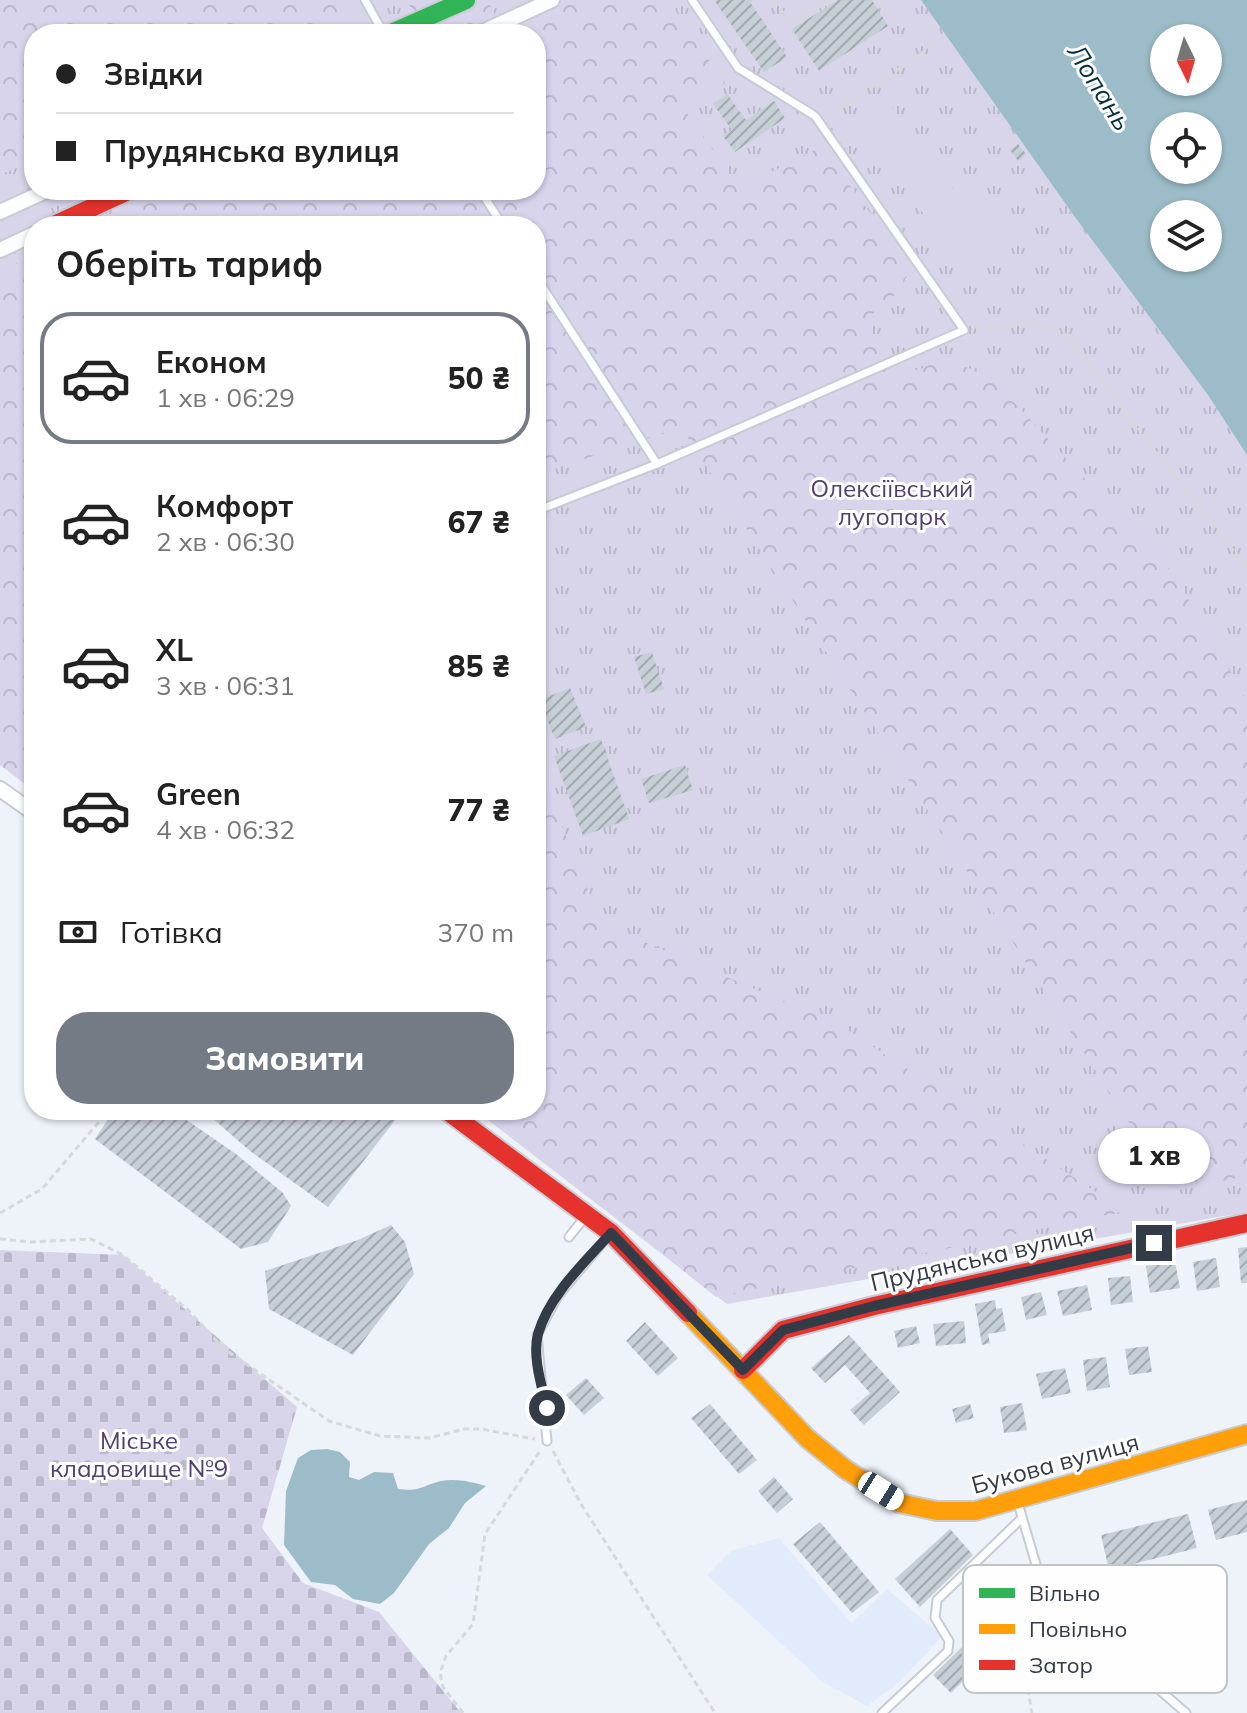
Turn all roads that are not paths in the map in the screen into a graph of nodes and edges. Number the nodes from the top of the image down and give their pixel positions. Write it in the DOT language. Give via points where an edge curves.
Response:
graph roads {
  1 [pos="365,0"];
  2 [pos="466,0"];
  3 [pos="552,0"];
  4 [pos="692,0"];
  5 [pos="381,24"];
  6 [pos="410,24"];
  7 [pos="500,24"];
  8 [pos="26,200"];
  9 [pos="108,200"];
  10 [pos="0,212"];
  11 [pos="74,216"];
  12 [pos="24,239"];
  13 [pos="0,250"];
  14 [pos="546,292"];
  15 [pos="657,464"];
  16 [pos="546,507"];
  17 [pos="0,789"];
  18 [pos="24,800"];
  19 [pos="18,802"];
  20 [pos="24,806"];
  21 [pos="460,1120"];
  22 [pos="587,1213"];
  23 [pos="1247,1223"];
  24 [pos="611,1233"];
  25 [pos="569,1237"];
  26 [pos="743,1370"];
  27 [pos="1247,1434"];
  28 [pos="547,1441"];
  29 [pos="1019,1510"];
  30 [pos="969,1565"];
  31 [pos="1035,1565"];
  32 [pos="963,1571"];
  33 [pos="1163,1693"];
  34 [pos="882,1713"];
  35 [pos="1186,1713"];
  1 -- 5 [label="lane"];
  2 -- 6 [label="street"];
  3 -- 7 [label="street"];
  4 -- 15 [label="lane" via="738,68 815,116 964,330"];
  8 -- 10 [label="street"];
  9 -- 11 [label="street"];
  12 -- 13 [label="street"];
  14 -- 15 [label="lane"];
  15 -- 16 [label="lane"];
  17 -- 19 [label="street"];
  18 -- 19 [label="street"];
  19 -- 20 [label="street"];
  21 -- 22 [label="street, Букова вулиця"];
  22 -- 24 [label="street, Букова вулиця"];
  22 -- 25 [label="lane"];
  23 -- 26 [label="street, Прудянська вулиця" via="783,1330"];
  24 -- 26 [label="street, Букова вулиця"];
  24 -- 28 [label="lane" via="558,1296 537,1335"];
  26 -- 29 [label="street, Букова вулиця" via="807,1438 899,1503 937,1511"];
  27 -- 29 [label="street, Букова вулиця"];
  29 -- 30 [label="lane"];
  29 -- 31 [label="lane"];
  32 -- 34 [label="lane" via="937,1600 935,1618 949,1641 948,1651"];
  33 -- 35 [label="lane"];
}
